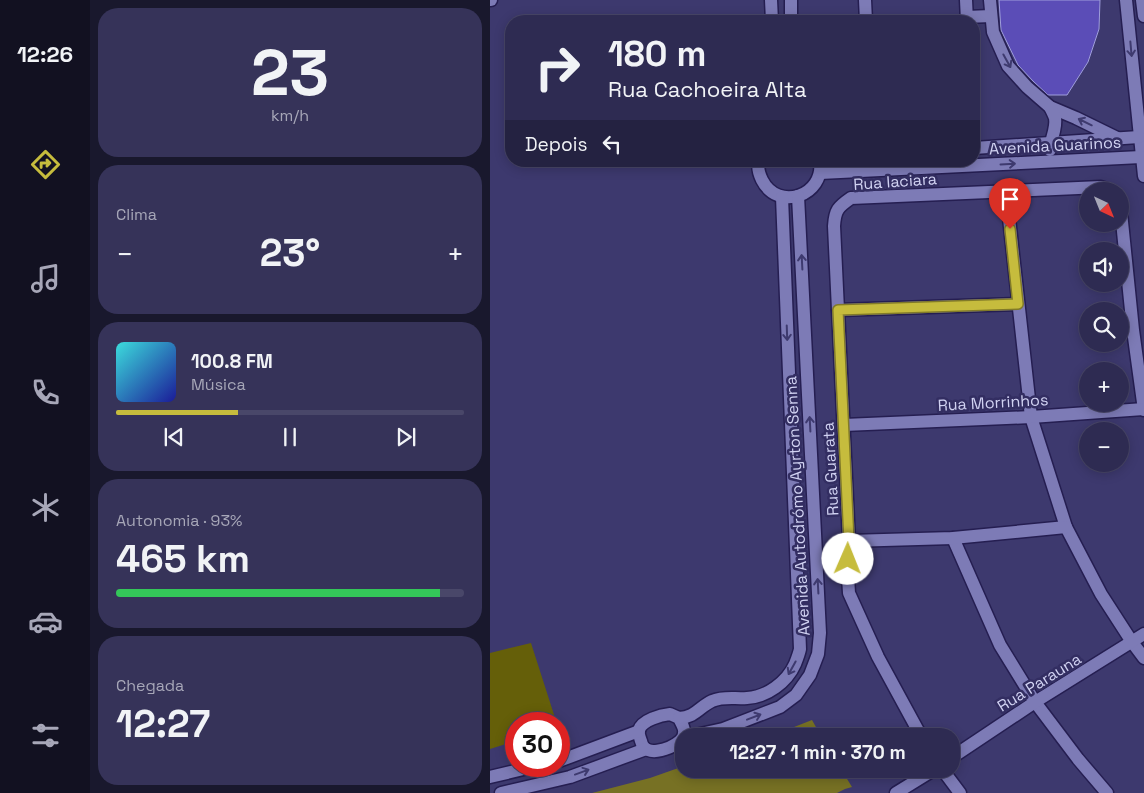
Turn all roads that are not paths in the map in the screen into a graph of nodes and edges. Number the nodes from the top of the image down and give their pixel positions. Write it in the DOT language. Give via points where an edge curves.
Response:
graph roads {
  1 [pos="771,0"];
  2 [pos="791,0"];
  3 [pos="865,0"];
  4 [pos="966,0"];
  5 [pos="990,0"];
  6 [pos="1126,0"];
  7 [pos="1142,0"];
  8 [pos="772,15"];
  9 [pos="791,15"];
  10 [pos="866,15"];
  11 [pos="966,15"];
  12 [pos="991,16"];
  13 [pos="1144,16"];
  14 [pos="980,17"];
  15 [pos="1050,107"];
  16 [pos="1139,137"];
  17 [pos="1119,138"];
  18 [pos="1050,144"];
  19 [pos="980,148"];
  20 [pos="1141,157"];
  21 [pos="1050,162"];
  22 [pos="980,163"];
  23 [pos="758,167"];
  24 [pos="820,167"];
  25 [pos="1144,176"];
  26 [pos="1079,188"];
  27 [pos="1006,191"];
  28 [pos="798,196"];
  29 [pos="782,197"];
  30 [pos="835,214"];
  31 [pos="1123,232"];
  32 [pos="1018,304"];
  33 [pos="838,310"];
  34 [pos="1144,410"];
  35 [pos="1031,417"];
  36 [pos="844,425"];
  37 [pos="1066,527"];
  38 [pos="953,538"];
  39 [pos="849,541"];
  40 [pos="1144,634"];
  41 [pos="1132,642"];
  42 [pos="1144,658"];
  43 [pos="1035,702"];
  44 [pos="679,718"];
  45 [pos="684,728"];
  46 [pos="726,728"];
  47 [pos="917,728"];
  48 [pos="639,731"];
  49 [pos="675,745"];
  50 [pos="646,749"];
  51 [pos="960,752"];
  52 [pos="570,757"];
  53 [pos="505,773"];
  54 [pos="490,777"];
  55 [pos="920,778"];
  56 [pos="949,778"];
  57 [pos="501,793"];
  58 [pos="896,793"];
  59 [pos="960,793"];
  60 [pos="1107,793"];
  1 -- 8 [label="street"];
  2 -- 9 [label="street"];
  3 -- 10 [label="street"];
  4 -- 11 [label="street"];
  5 -- 12 [label="street"];
  6 -- 16 [label="street, one-way"];
  7 -- 13 [label="street"];
  12 -- 14 [label="street"];
  12 -- 15 [label="street, one-way" via="993,32 1008,66"];
  17 -- 15 [label="street, one-way"];
  15 -- 18 [label="street" via="1055,117"];
  16 -- 17 [label="street, Avenida Guarinos"];
  16 -- 20 [label="street"];
  17 -- 18 [label="street, Avenida Guarinos"];
  18 -- 19 [label="street, Avenida Guarinos"];
  18 -- 21 [label="street"];
  20 -- 21 [label="street, Avenida Guarinos"];
  20 -- 25 [label="street"];
  22 -- 21 [label="street, Avenida Guarinos, one-way"];
  23 -- 29 [label="street" via="764,185"];
  24 -- 28 [label="street" via="812,187"];
  26 -- 27 [label="street, Rua Iaciara"];
  27 -- 30 [label="street, Rua Iaciara" via="851,198 839,206"];
  27 -- 32 [label="street"];
  28 -- 29 [label="street"];
  46 -- 28 [label="street, Avenida Autodrómo Ayrton Senna, one-way" via="780,707 796,695 810,675 818,654 820,623"];
  29 -- 44 [label="street, Avenida Autodrómo Ayrton Senna, one-way" via="800,649 785,680 768,693 749,698 722,697 688,718"];
  30 -- 33 [label="street, Rua Guarata"];
  31 -- 34 [label="street"];
  32 -- 33 [label="street"];
  32 -- 35 [label="street"];
  33 -- 36 [label="street, Rua Guarata"];
  34 -- 35 [label="street, Rua Morrinhos"];
  35 -- 36 [label="street, Rua Morrinhos"];
  35 -- 37 [label="street"];
  36 -- 39 [label="street, Rua Guarata"];
  37 -- 38 [label="street"];
  37 -- 41 [label="street" via="1101,594"];
  38 -- 39 [label="street"];
  38 -- 43 [label="street" via="1000,645"];
  39 -- 47 [label="street, Rua Guarata" via="849,593 878,658"];
  40 -- 41 [label="street, Rua Parauna"];
  41 -- 42 [label="street"];
  41 -- 43 [label="street, Rua Parauna"];
  43 -- 51 [label="street, Rua Parauna"];
  43 -- 60 [label="street"];
  44 -- 45 [label="street"];
  44 -- 48 [label="street, Avenida Autodrómo Ayrton Senna" via="670,714 657,716 641,726"];
  48 -- 50 [label="street"];
  48 -- 52 [label="street, Avenida Autodrómo Ayrton Senna"];
  49 -- 50 [label="street, Avenida Autodrómo Ayrton Senna" via="656,751"];
  57 -- 50 [label="street, Avenida Autodrómo Ayrton Senna, one-way" via="570,777"];
  53 -- 54 [label="street"];
  55 -- 58 [label="street"];
  56 -- 59 [label="street"];
}
